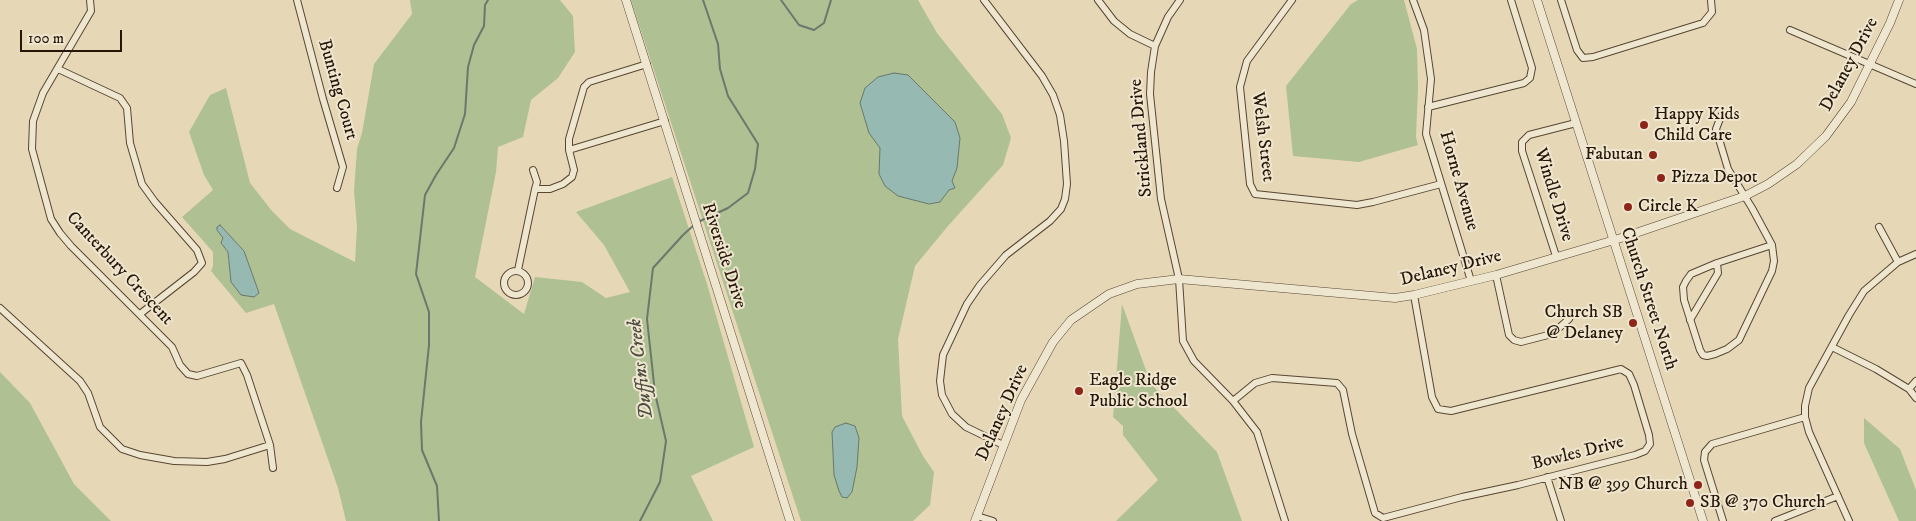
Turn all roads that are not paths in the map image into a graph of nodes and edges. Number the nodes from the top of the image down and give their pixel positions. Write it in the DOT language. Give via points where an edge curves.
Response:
graph roads {
  1 [pos="90,0"];
  2 [pos="296,0"];
  3 [pos="626,0"];
  4 [pos="984,0"];
  5 [pos="1098,0"];
  6 [pos="1180,0"];
  7 [pos="1292,0"];
  8 [pos="1413,0"];
  9 [pos="1511,0"];
  10 [pos="1537,0"];
  11 [pos="1561,0"];
  12 [pos="1710,0"];
  13 [pos="1899,0"];
  14 [pos="1790,30"];
  15 [pos="1155,46"];
  16 [pos="647,64"];
  17 [pos="1870,65"];
  18 [pos="58,69"];
  19 [pos="1916,84"];
  20 [pos="1428,107"];
  21 [pos="1721,116"];
  22 [pos="666,121"];
  23 [pos="1576,123"];
  24 [pos="569,150"];
  25 [pos="533,170"];
  26 [pos="1441,184"];
  27 [pos="337,188"];
  28 [pos="536,189"];
  29 [pos="1745,196"];
  30 [pos="1879,226"];
  31 [pos="1613,240"];
  32 [pos="1772,244"];
  33 [pos="1916,254"];
  34 [pos="1556,256"];
  35 [pos="1898,262"];
  36 [pos="1717,263"];
  37 [pos="518,270"];
  38 [pos="1496,275"];
  39 [pos="1179,280"];
  40 [pos="1471,281"];
  41 [pos="1414,295"];
  42 [pos="0,308"];
  43 [pos="140,314"];
  44 [pos="1569,319"];
  45 [pos="1690,320"];
  46 [pos="1832,347"];
  47 [pos="1916,381"];
  48 [pos="1909,390"];
  49 [pos="1916,398"];
  50 [pos="1233,401"];
  51 [pos="1805,417"];
  52 [pos="270,445"];
  53 [pos="1003,445"];
  54 [pos="273,468"];
  55 [pos="1547,477"];
  56 [pos="1838,496"];
  57 [pos="976,518"];
  58 [pos="790,521"];
  59 [pos="993,521"];
  60 [pos="1285,521"];
  61 [pos="1561,521"];
  62 [pos="1703,521"];
  63 [pos="1723,521"];
  64 [pos="1775,521"];
  65 [pos="1849,521"];
  1 -- 18 [label="street, Canterbury Crescent" via="91,11"];
  2 -- 27 [label="street, Bunting Court" via="344,167"];
  3 -- 16 [label="street, Riverside Drive"];
  4 -- 53 [label="street" via="1042,76 1052,95 1063,132 1067,184 1061,209 1006,256 980,285 943,354 942,395 952,414 966,427"];
  5 -- 15 [label="street" via="1130,34"];
  6 -- 15 [label="street, Strickland Drive"];
  7 -- 26 [label="street, Welsh Street" via="1247,61 1240,87 1250,184 1255,194 1357,205"];
  8 -- 20 [label="street, Horne Avenue" via="1424,30 1431,79"];
  9 -- 20 [label="street" via="1532,68 1530,78 1524,83"];
  10 -- 23 [label="street, Church Street North"];
  11 -- 12 [label="street" via="1576,50 1584,58 1703,23 1712,12"];
  13 -- 17 [label="street, Delaney Drive"];
  14 -- 17 [label="street"];
  15 -- 39 [label="street, Strickland Drive" via="1150,94 1153,125 1162,199"];
  16 -- 22 [label="street, Riverside Drive"];
  16 -- 24 [label="street" via="589,82 584,87 569,139"];
  17 -- 19 [label="street"];
  17 -- 29 [label="street, Delaney Drive" via="1851,102 1826,136 1796,164"];
  18 -- 43 [label="street, Canterbury Crescent" via="39,101 31,134 35,163 51,219 71,246"];
  18 -- 43 [label="street" via="120,98 127,108 130,143 142,184 198,250 202,263 194,272"];
  20 -- 26 [label="street, Horne Avenue" via="1426,134"];
  21 -- 29 [label="street" via="1716,129 1718,140 1728,170"];
  22 -- 24 [label="street"];
  22 -- 58 [label="street, Riverside Drive"];
  23 -- 31 [label="street, Church Street North"];
  23 -- 34 [label="street, Windle Drive" via="1528,135 1522,142 1522,151"];
  24 -- 28 [label="street" via="574,170 570,181 550,189"];
  25 -- 28 [label="street"];
  26 -- 40 [label="street, Horne Avenue"];
  28 -- 37 [label="street"];
  29 -- 31 [label="street, Delaney Drive"];
  29 -- 32 [label="street"];
  30 -- 35 [label="street"];
  31 -- 34 [label="street, Delaney Drive"];
  31 -- 62 [label="street, Church Street North"];
  32 -- 36 [label="street"];
  32 -- 45 [label="street" via="1772,271 1738,340 1727,349 1703,355"];
  33 -- 35 [label="street"];
  34 -- 38 [label="street, Delaney Drive"];
  35 -- 46 [label="street" via="1864,291"];
  36 -- 45 [label="street" via="1718,273"];
  36 -- 45 [label="street" via="1691,274 1683,287"];
  38 -- 40 [label="street, Delaney Drive"];
  38 -- 44 [label="street" via="1509,335 1514,340 1521,342 1552,334"];
  39 -- 41 [label="street, Delaney Drive" via="1394,298"];
  39 -- 50 [label="street, Strickland Drive" via="1181,330 1187,350"];
  39 -- 53 [label="street, Delaney Drive" via="1137,284 1115,291 1071,320 1053,342 1021,400"];
  40 -- 41 [label="street, Delaney Drive"];
  41 -- 55 [label="street, Bowles Drive" via="1432,397 1438,409 1451,411 1621,369 1629,374 1649,435 1650,444 1646,451"];
  42 -- 52 [label="street" via="80,381 100,426 122,449 140,456 207,462"];
  43 -- 52 [label="street, Canterbury Crescent" via="172,347 188,374 197,376 241,363"];
  46 -- 48 [label="street"];
  46 -- 51 [label="street" via="1809,388"];
  47 -- 48 [label="street"];
  48 -- 49 [label="street"];
  50 -- 55 [label="street, Bowles Drive" via="1255,383 1272,378 1337,383 1343,390 1375,513 1384,518"];
  50 -- 60 [label="street, Strickland Drive" via="1257,432"];
  51 -- 56 [label="street"];
  51 -- 63 [label="street" via="1712,444 1705,452 1704,460"];
  52 -- 54 [label="street, Canterbury Crescent"];
  53 -- 57 [label="street, Delaney Drive"];
  55 -- 61 [label="street"];
  56 -- 64 [label="street"];
  56 -- 65 [label="street"];
  57 -- 59 [label="street"];
}
